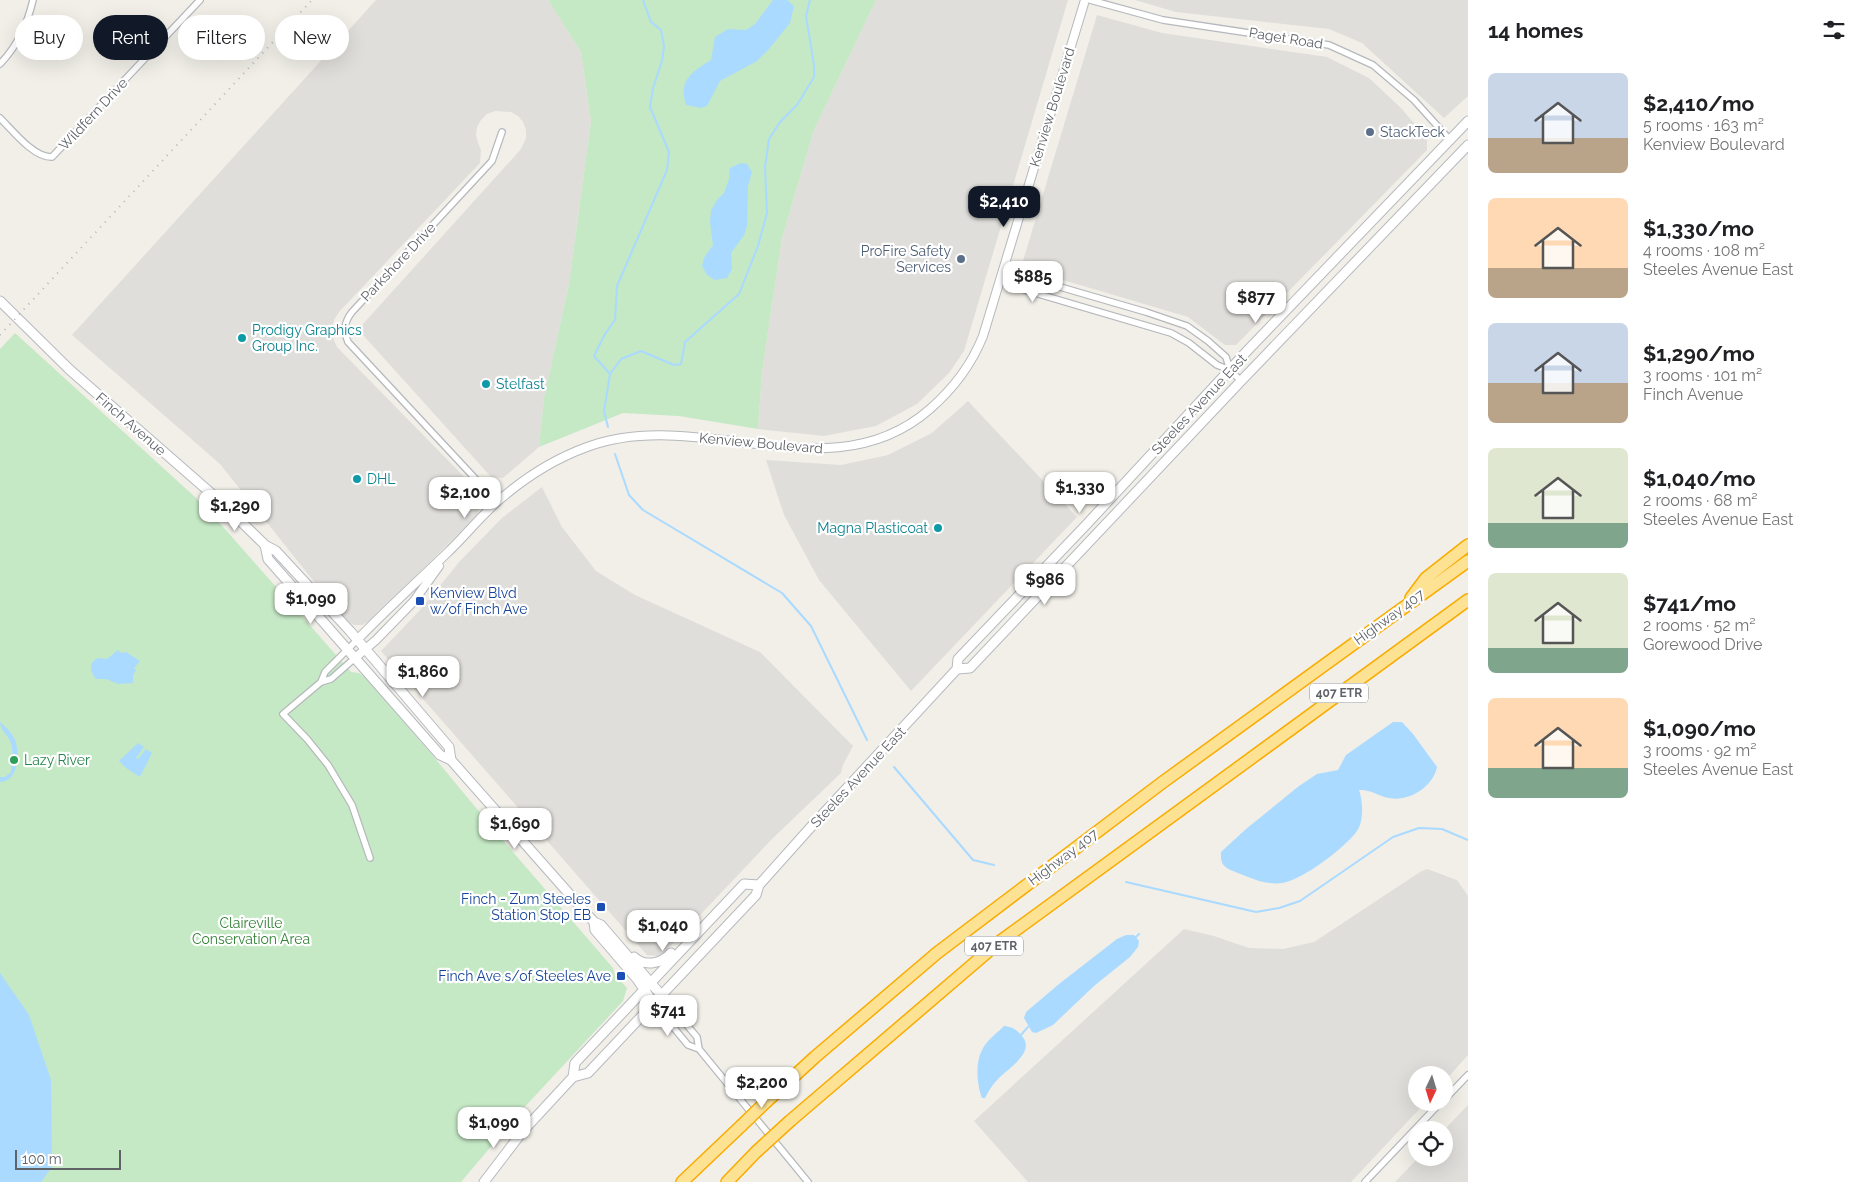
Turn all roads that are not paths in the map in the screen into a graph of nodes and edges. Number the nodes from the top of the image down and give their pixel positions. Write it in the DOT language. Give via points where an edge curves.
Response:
graph roads {
  1 [pos="33,0"];
  2 [pos="200,0"];
  3 [pos="1085,0"];
  4 [pos="1090,0"];
  5 [pos="0,64"];
  6 [pos="0,118"];
  7 [pos="1468,121"];
  8 [pos="502,132"];
  9 [pos="1450,140"];
  10 [pos="1468,145"];
  11 [pos="1002,277"];
  12 [pos="0,301"];
  13 [pos="1146,312"];
  14 [pos="1142,325"];
  15 [pos="1230,370"];
  16 [pos="1241,381"];
  17 [pos="497,502"];
  18 [pos="265,545"];
  19 [pos="1468,545"];
  20 [pos="448,552"];
  21 [pos="1468,561"];
  22 [pos="1468,600"];
  23 [pos="1404,606"];
  24 [pos="357,640"];
  25 [pos="365,649"];
  26 [pos="348,650"];
  27 [pos="355,658"];
  28 [pos="957,669"];
  29 [pos="321,682"];
  30 [pos="451,760"];
  31 [pos="370,858"];
  32 [pos="759,886"];
  33 [pos="597,924"];
  34 [pos="693,938"];
  35 [pos="651,982"];
  36 [pos="644,989"];
  37 [pos="662,996"];
  38 [pos="654,1004"];
  39 [pos="699,1050"];
  40 [pos="1468,1075"];
  41 [pos="573,1077"];
  42 [pos="1453,1091"];
  43 [pos="1433,1111"];
  44 [pos="484,1182"];
  45 [pos="682,1182"];
  46 [pos="727,1182"];
  47 [pos="808,1182"];
  48 [pos="1365,1182"];
  1 -- 5 [label="street" via="22,35"];
  2 -- 6 [label="street, Wildfern Drive" via="52,156 36,153"];
  3 -- 11 [label="street, Kenview Boulevard"];
  4 -- 9 [label="street, Paget Road" via="1163,20 1329,45 1373,65 1414,100"];
  7 -- 9 [label="main road, Steeles Avenue East"];
  8 -- 17 [label="street, Parkshore Drive" via="492,161 358,306 347,319 345,327 348,342"];
  9 -- 15 [label="main road, Steeles Avenue East"];
  10 -- 16 [label="main road, Steeles Avenue East"];
  11 -- 13 [label="street" via="1019,274"];
  11 -- 14 [label="street" via="1015,287"];
  11 -- 17 [label="street, Kenview Boulevard" via="983,336 964,373 947,394 910,425 885,437 855,446 816,449 659,434 622,438 589,446 560,458"];
  12 -- 18 [label="main road, Finch Avenue" via="70,370 209,491"];
  13 -- 14 [label="street"];
  13 -- 15 [label="street" via="1187,326 1208,340 1226,357"];
  14 -- 15 [label="street" via="1171,333 1217,365"];
  15 -- 16 [label="street"];
  15 -- 28 [label="main road, Steeles Avenue East" via="958,659"];
  16 -- 28 [label="main road, Steeles Avenue East" via="970,668"];
  17 -- 20 [label="street, Kenview Boulevard"];
  18 -- 24 [label="main road, Finch Avenue" via="276,551"];
  18 -- 26 [label="main road, Finch Avenue" via="268,559"];
  19 -- 23 [label="highway" via="1426,578"];
  20 -- 24 [label="street, Kenview Boulevard"];
  20 -- 25 [label="street, Kenview Boulevard" via="414,602"];
  21 -- 23 [label="highway, Highway 407 / 407 ETR"];
  22 -- 46 [label="highway, 407 ETR, bridge" via="998,943 790,1121"];
  23 -- 45 [label="highway, Highway 407 / 407 ETR, bridge" via="937,953 815,1057"];
  24 -- 25 [label="main road, Finch Avenue"];
  24 -- 26 [label="street"];
  25 -- 27 [label="street, Kenview Boulevard"];
  25 -- 30 [label="main road, Finch Avenue" via="449,748"];
  26 -- 27 [label="main road, Finch Avenue"];
  26 -- 29 [label="street" via="325,672"];
  27 -- 29 [label="street" via="331,679"];
  27 -- 30 [label="main road, Finch Avenue" via="440,755"];
  28 -- 32 [label="main road, Steeles Avenue East"];
  29 -- 31 [label="street" via="283,714 328,765 352,805"];
  30 -- 33 [label="main road, Finch Avenue"];
  32 -- 34 [label="main road, Steeles Avenue East" via="744,884"];
  32 -- 37 [label="main road, Steeles Avenue East" via="756,896"];
  33 -- 34 [label="main road" via="607,928 638,960 647,963 663,960 682,942"];
  33 -- 35 [label="main road, Finch Avenue"];
  33 -- 36 [label="main road, Finch Avenue" via="595,930"];
  34 -- 35 [label="main road, Steeles Avenue East"];
  35 -- 36 [label="main road, Steeles Avenue East"];
  35 -- 37 [label="main road, Finch Avenue"];
  36 -- 38 [label="main road, Finch Avenue"];
  36 -- 41 [label="main road, Steeles Avenue East" via="575,1063"];
  37 -- 38 [label="main road, Steeles Avenue East"];
  37 -- 39 [label="street" via="697,1037"];
  38 -- 39 [label="street" via="688,1045"];
  38 -- 41 [label="main road, Steeles Avenue East" via="588,1073"];
  39 -- 47 [label="street"];
  40 -- 42 [label="street"];
  41 -- 44 [label="main road, Steeles Avenue East" via="523,1131"];
  43 -- 48 [label="street"];
}
